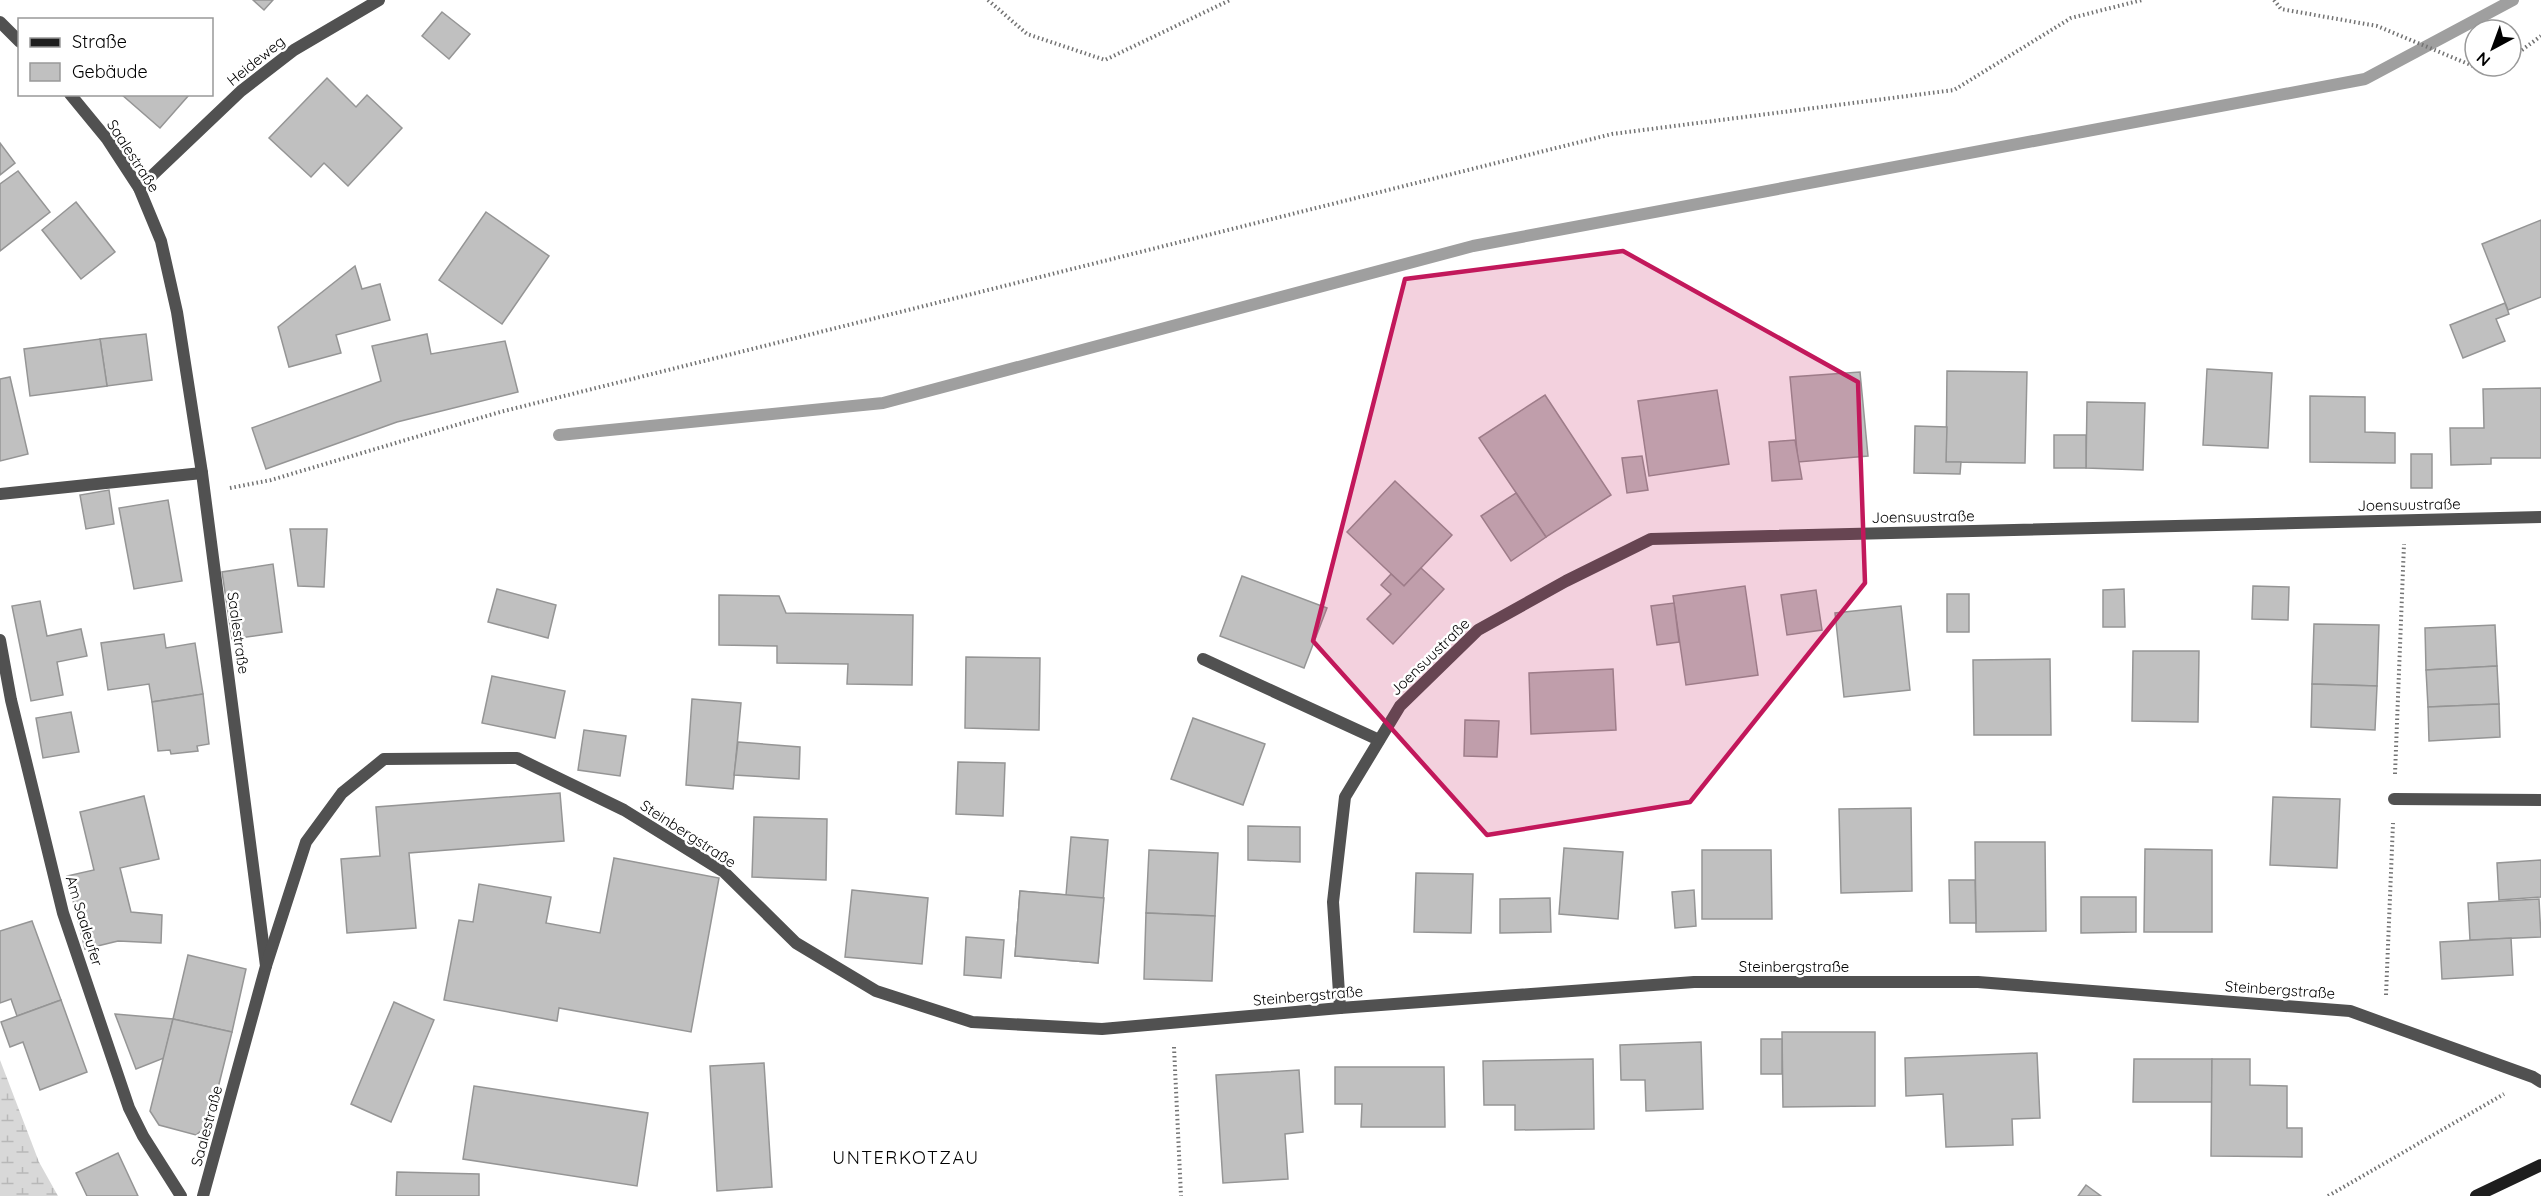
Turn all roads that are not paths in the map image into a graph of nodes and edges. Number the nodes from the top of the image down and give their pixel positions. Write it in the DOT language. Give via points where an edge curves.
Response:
graph roads {
  1 [pos="380,0"];
  2 [pos="0,22"];
  3 [pos="18,40"];
  4 [pos="72,96"];
  5 [pos="139,188"];
  6 [pos="202,473"];
  7 [pos="0,494"];
  8 [pos="2541,517"];
  9 [pos="0,640"];
  10 [pos="1203,659"];
  11 [pos="1379,740"];
  12 [pos="2394,799"];
  13 [pos="2541,800"];
  14 [pos="266,966"];
  15 [pos="1340,1008"];
  16 [pos="2537,1079"];
  17 [pos="2541,1165"];
  18 [pos="181,1196"];
  19 [pos="203,1196"];
  20 [pos="2476,1196"];
  1 -- 5 [label="street, Heideweg" via="294,50 241,91"];
  2 -- 3 [label="street"];
  4 -- 5 [label="street, Saalestraße" via="107,139"];
  5 -- 6 [label="street, Saalestraße" via="161,241 177,312"];
  6 -- 7 [label="street"];
  6 -- 14 [label="street, Saalestraße"];
  8 -- 11 [label="street, Joensuustraße" via="1651,539 1566,580 1478,630 1400,706"];
  9 -- 18 [label="street, Am Saaleufer" via="63,913 129,1108"];
  10 -- 11 [label="street"];
  11 -- 15 [label="street, Joensuustraße" via="1345,797 1333,902"];
  12 -- 13 [label="street"];
  14 -- 15 [label="street, Steinbergstraße" via="306,842 342,794 384,759 517,758 624,810 724,872 796,943 876,991 972,1022 1102,1029"];
  14 -- 19 [label="street, Saalestraße"];
  15 -- 16 [label="street, Steinbergstraße" via="1694,982 1978,982 2350,1011"];
  17 -- 20 [label="main road"];
}
